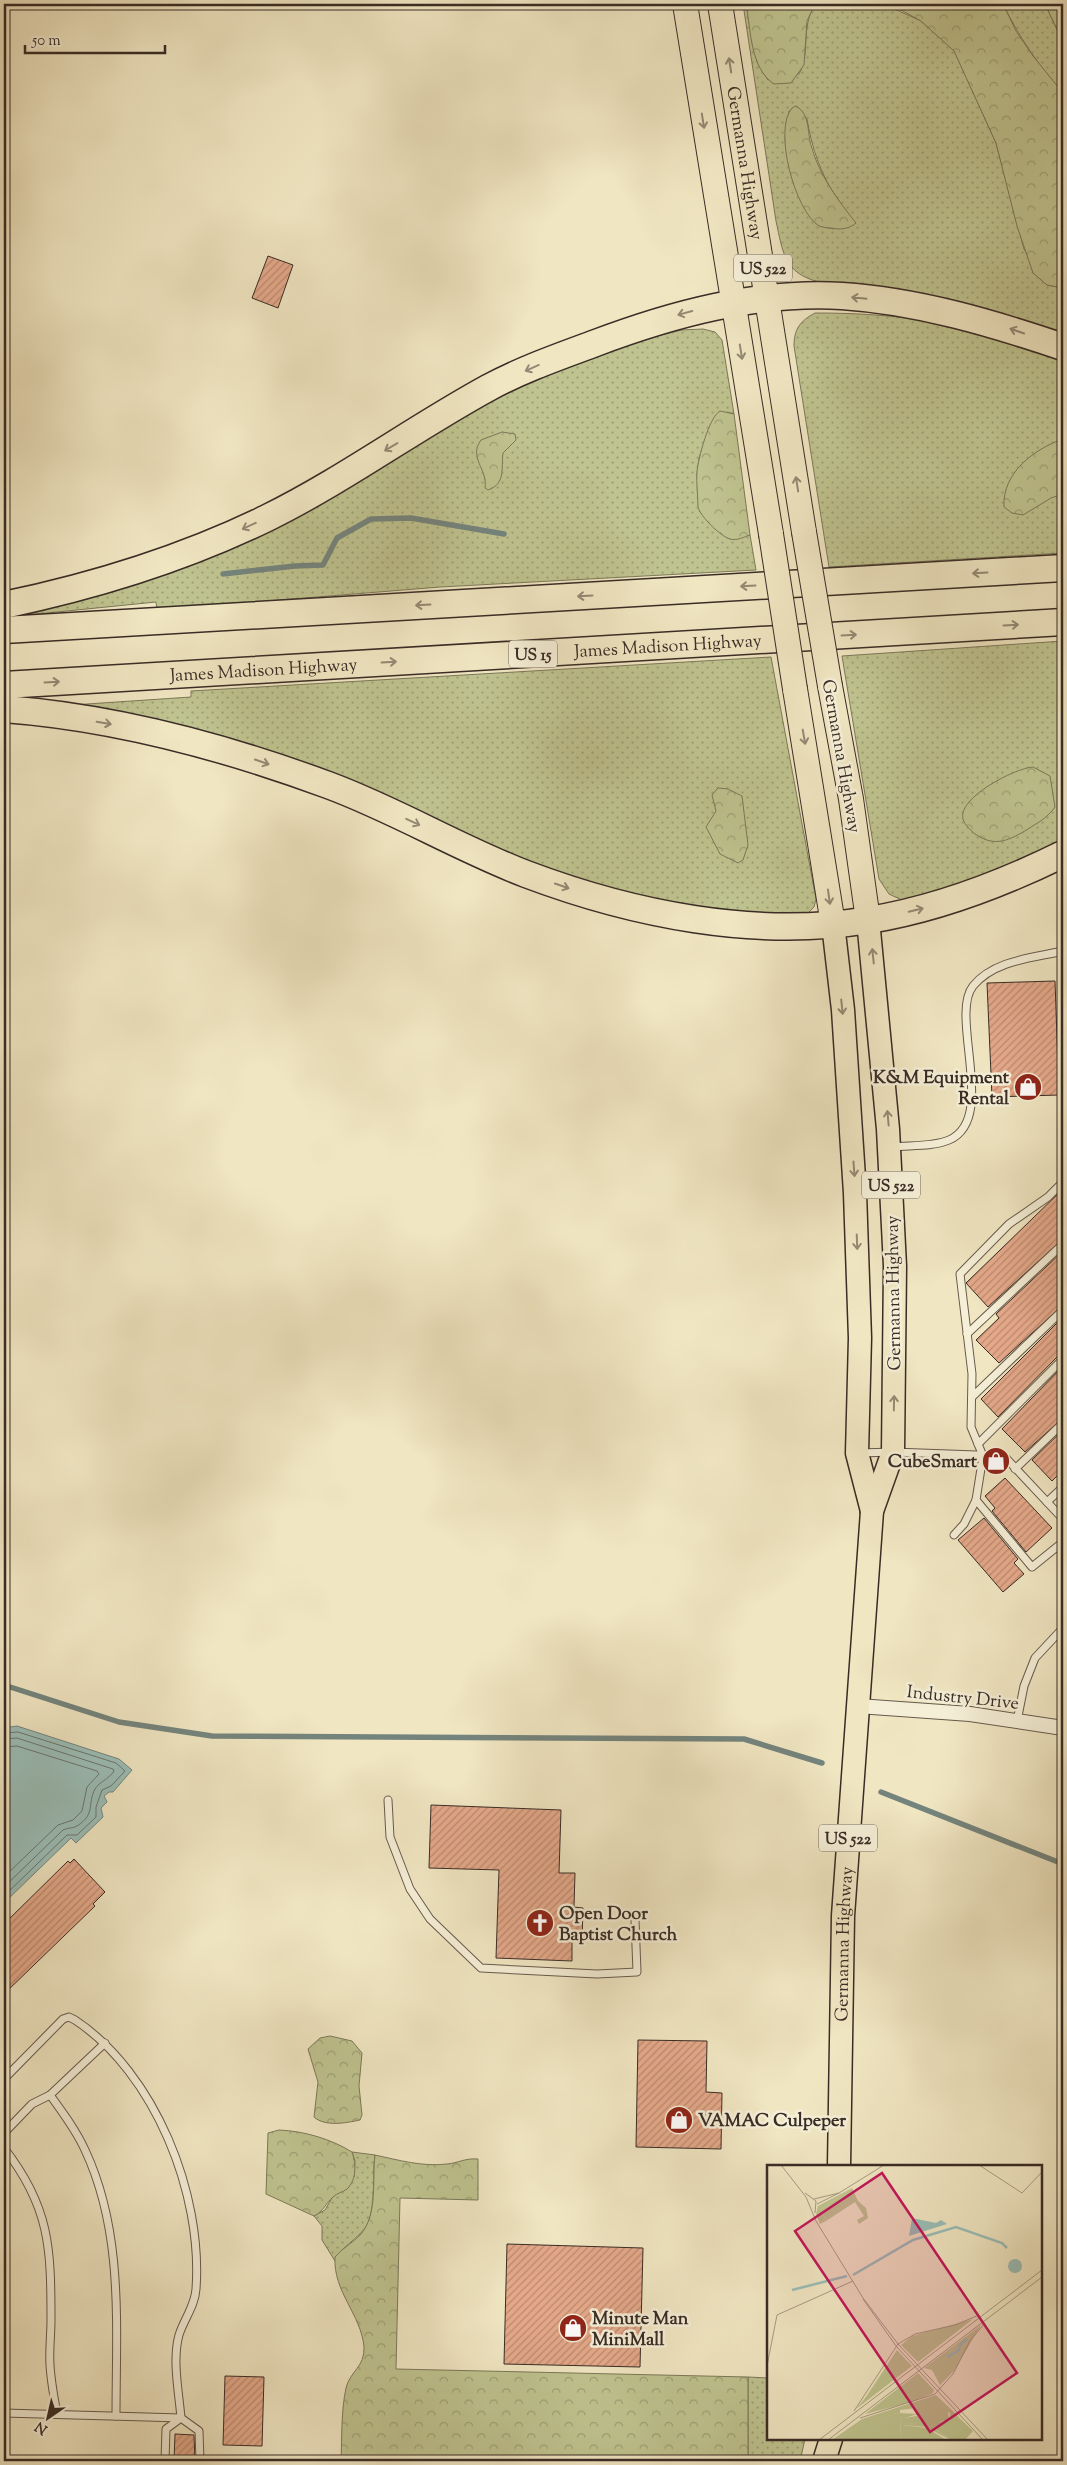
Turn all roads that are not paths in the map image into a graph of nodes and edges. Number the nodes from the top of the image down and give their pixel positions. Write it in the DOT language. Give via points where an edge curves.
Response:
graph roads {
  1 [pos="685,4"];
  2 [pos="720,4"];
  3 [pos="769,300"];
  4 [pos="733,304"];
  5 [pos="1063,348"];
  6 [pos="1063,568"];
  7 [pos="4,605"];
  8 [pos="1063,622"];
  9 [pos="4,630"];
  10 [pos="4,685"];
  11 [pos="4,709"];
  12 [pos="1063,854"];
  13 [pos="868,920"];
  14 [pos="833,924"];
  15 [pos="1063,951"];
  16 [pos="889,1147"];
  17 [pos="1063,1182"];
  18 [pos="1063,1244"];
  19 [pos="1063,1310"];
  20 [pos="968,1334"];
  21 [pos="1063,1359"];
  22 [pos="972,1397"];
  23 [pos="1063,1423"];
  24 [pos="978,1444"];
  25 [pos="893,1452"];
  26 [pos="857,1453"];
  27 [pos="982,1456"];
  28 [pos="1016,1469"];
  29 [pos="1063,1486"];
  30 [pos="976,1500"];
  31 [pos="1047,1502"];
  32 [pos="872,1511"];
  33 [pos="1063,1519"];
  34 [pos="954,1535"];
  35 [pos="1063,1542"];
  36 [pos="1063,1628"];
  37 [pos="858,1706"];
  38 [pos="1017,1721"];
  39 [pos="1063,1728"];
  40 [pos="388,1800"];
  41 [pos="635,1920"];
  42 [pos="105,2043"];
  43 [pos="4,2079"];
  44 [pos="50,2095"];
  45 [pos="4,2133"];
  46 [pos="4,2148"];
  47 [pos="839,2165"];
  48 [pos="4,2413"];
  49 [pos="57,2414"];
  50 [pos="116,2416"];
  51 [pos="181,2418"];
  52 [pos="817,2440"];
  53 [pos="831,2440"];
  54 [pos="165,2461"];
  55 [pos="200,2461"];
  56 [pos="811,2461"];
  57 [pos="824,2461"];
  1 -- 4 [label="highway, Germanna Highway / US 522, one-way"];
  3 -- 2 [label="highway, Germanna Highway / US 522, one-way"];
  3 -- 4 [label="highway"];
  5 -- 3 [label="highway, one-way" via="1004,327 880,300 835,296"];
  13 -- 3 [label="highway, Germanna Highway / US 522, one-way, bridge"];
  4 -- 7 [label="highway, one-way" via="689,312 633,329 544,362 489,387 270,517 212,543 130,574"];
  4 -- 14 [label="highway, Germanna Highway / US 522, one-way, bridge"];
  6 -- 9 [label="highway, one-way"];
  10 -- 8 [label="highway, James Madison Highway / US 15, one-way"];
  11 -- 14 [label="highway, one-way" via="115,725 252,759 329,785 525,873 581,893 638,908 735,923"];
  13 -- 12 [label="highway, one-way" via="917,910 982,889"];
  13 -- 14 [label="highway"];
  16 -- 13 [label="main road, Germanna Highway / US 522, one-way"];
  14 -- 26 [label="main road, Germanna Highway / US 522, one-way" via="843,1010 855,1193 860,1338"];
  15 -- 16 [label="lane" via="1005,964 986,974 972,987 966,1002 972,1088 968,1119 962,1131 949,1140"];
  25 -- 16 [label="main road, Germanna Highway / US 522, one-way" via="895,1266"];
  17 -- 20 [label="lane" via="1048,1197 1008,1224 960,1274"];
  18 -- 20 [label="lane"];
  19 -- 22 [label="lane"];
  20 -- 22 [label="lane"];
  21 -- 24 [label="lane"];
  22 -- 24 [label="lane" via="971,1427"];
  23 -- 28 [label="lane"];
  24 -- 27 [label="lane"];
  25 -- 26 [label="lane"];
  25 -- 27 [label="lane"];
  25 -- 32 [label="main road, Germanna Highway / US 522"];
  26 -- 32 [label="main road, Germanna Highway / US 522"];
  27 -- 28 [label="lane" via="1004,1456"];
  27 -- 30 [label="lane"];
  28 -- 31 [label="lane"];
  29 -- 31 [label="lane"];
  30 -- 34 [label="lane" via="964,1524"];
  30 -- 35 [label="lane" via="1032,1567"];
  31 -- 33 [label="lane"];
  32 -- 37 [label="main road, Germanna Highway / US 522"];
  36 -- 38 [label="lane" via="1035,1658 1024,1686"];
  37 -- 38 [label="street, Industry Drive" via="970,1714"];
  37 -- 47 [label="main road, Germanna Highway / US 522" via="842,1916"];
  38 -- 39 [label="street, Industry Drive"];
  40 -- 41 [label="lane" via="390,1837 410,1888 430,1919 481,1968 597,1974 637,1972"];
  42 -- 43 [label="lane" via="75,2020 63,2019"];
  42 -- 44 [label="lane"];
  42 -- 51 [label="lane" via="136,2081 154,2110 181,2175 190,2210 196,2291 177,2348"];
  44 -- 45 [label="lane" via="32,2104"];
  44 -- 50 [label="lane" via="85,2148 112,2236"];
  46 -- 49 [label="lane" via="18,2166 45,2224 50,2253 50,2365"];
  48 -- 49 [label="lane"];
  49 -- 50 [label="lane"];
  50 -- 51 [label="lane"];
  51 -- 54 [label="lane" via="166,2429"];
  51 -- 55 [label="lane" via="199,2431"];
  52 -- 56 [label="main road"];
  53 -- 57 [label="main road"];
}
